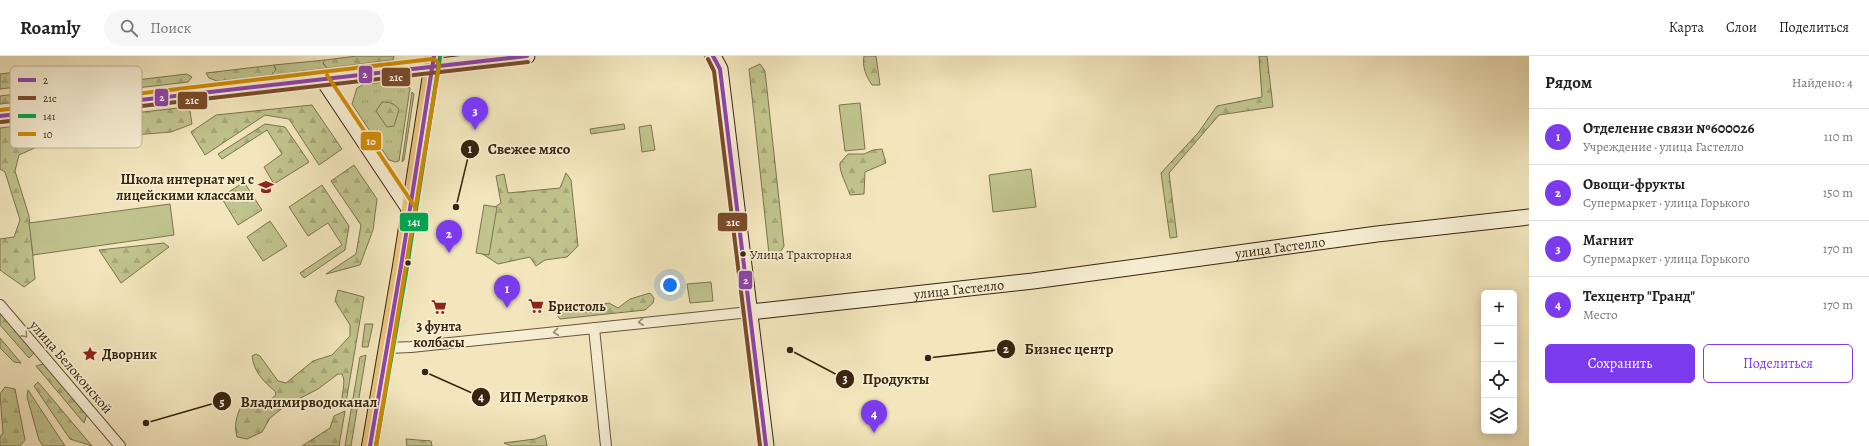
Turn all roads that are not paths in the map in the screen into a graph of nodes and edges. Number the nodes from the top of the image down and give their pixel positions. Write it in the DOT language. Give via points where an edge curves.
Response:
graph roads {
  1 [pos="527,56"];
  2 [pos="713,56"];
  3 [pos="434,61"];
  4 [pos="322,78"];
  5 [pos="142,99"];
  6 [pos="10,115"];
  7 [pos="0,116"];
  8 [pos="410,210"];
  9 [pos="1529,217"];
  10 [pos="0,306"];
  11 [pos="750,312"];
  12 [pos="594,328"];
  13 [pos="388,348"];
  14 [pos="120,446"];
  15 [pos="370,446"];
  16 [pos="606,446"];
  17 [pos="766,446"];
  1 -- 3 [label="main road"];
  2 -- 11 [label="main road" via="720,69"];
  3 -- 4 [label="main road"];
  3 -- 8 [label="main road"];
  4 -- 5 [label="main road"];
  4 -- 8 [label="main road"];
  6 -- 7 [label="main road"];
  8 -- 13 [label="main road"];
  9 -- 11 [label="main road, улица Гастелло" via="1377,234 1041,280"];
  10 -- 14 [label="street, улица Белоконской, one-way"];
  11 -- 12 [label="street, улица Гастелло, one-way"];
  11 -- 17 [label="main road"];
  12 -- 13 [label="street, улица Гастелло, one-way"];
  12 -- 16 [label="street"];
  13 -- 15 [label="main road"];
}
